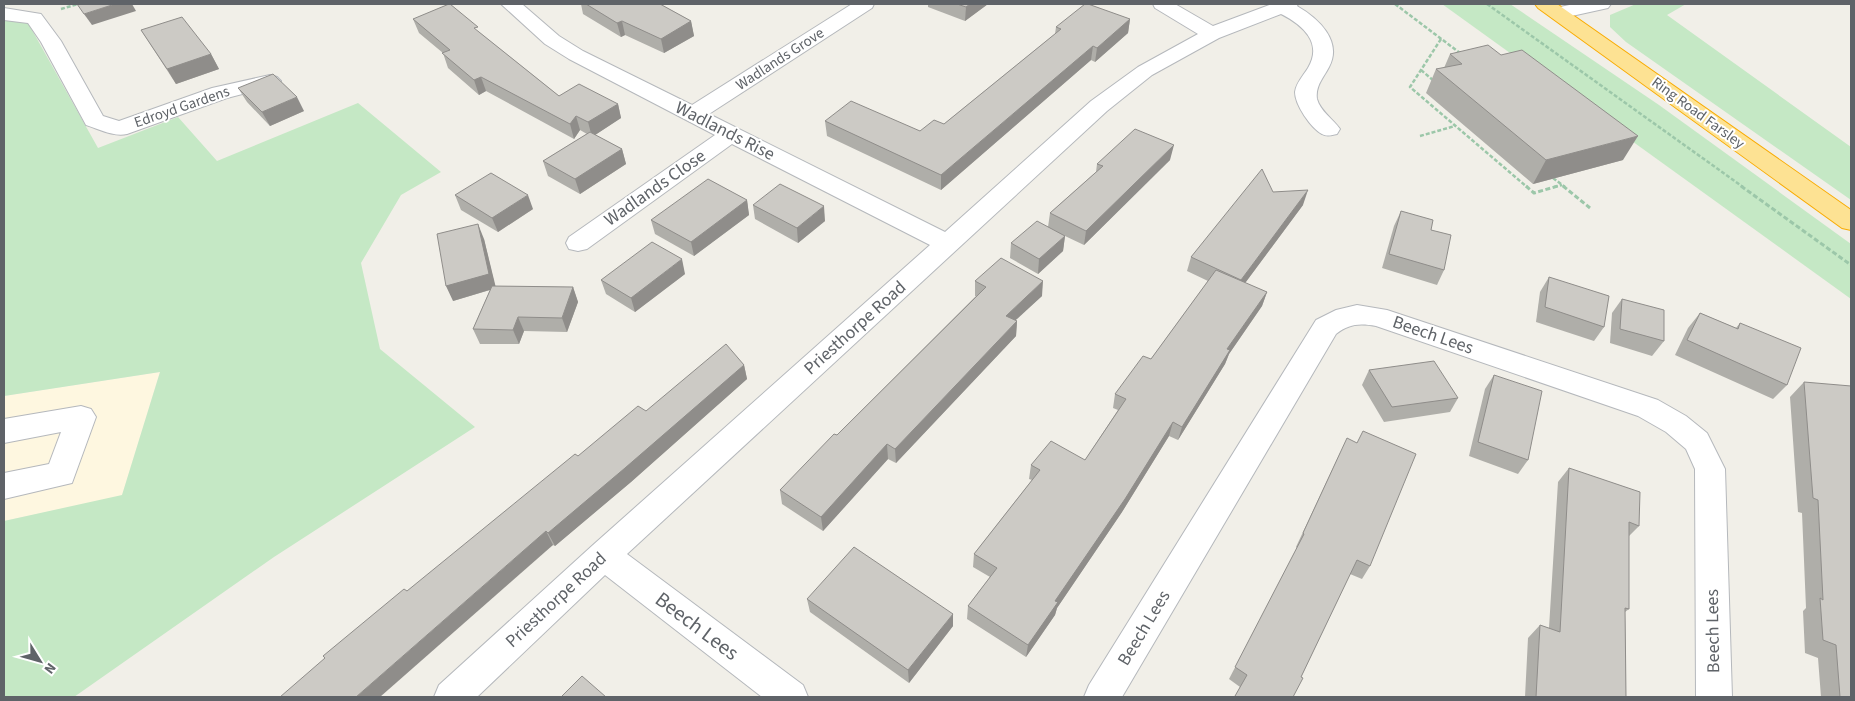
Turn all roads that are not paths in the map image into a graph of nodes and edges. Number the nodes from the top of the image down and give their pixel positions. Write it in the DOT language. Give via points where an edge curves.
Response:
graph roads {
  1 [pos="511,4"];
  2 [pos="865,4"];
  3 [pos="1162,4"];
  4 [pos="1601,4"];
  5 [pos="1285,5"];
  6 [pos="1552,8"];
  7 [pos="4,14"];
  8 [pos="1212,34"];
  9 [pos="270,80"];
  10 [pos="694,114"];
  11 [pos="1329,129"];
  12 [pos="731,134"];
  13 [pos="1851,222"];
  14 [pos="578,243"];
  15 [pos="948,244"];
  16 [pos="4,431"];
  17 [pos="4,486"];
  18 [pos="604,556"];
  19 [pos="452,697"];
  20 [pos="790,697"];
  21 [pos="1102,697"];
  22 [pos="1714,697"];
  1 -- 10 [label="street, Wadlands Rise" via="552,40 576,55"];
  2 -- 10 [label="street, Wadlands Grove"];
  3 -- 8 [label="street"];
  4 -- 6 [label="street"];
  5 -- 8 [label="street, Priesthorpe Road"];
  5 -- 11 [label="street" via="1316,29 1323,44 1322,60 1310,79 1306,93 1309,106"];
  6 -- 13 [label="highway, Ring Road Farsley"];
  7 -- 9 [label="street, Edroyd Gardens" via="34,18 94,120 119,129 220,92"];
  8 -- 15 [label="street, Priesthorpe Road" via="1145,71 1099,106"];
  10 -- 12 [label="street, Wadlands Rise"];
  12 -- 14 [label="street, Wadlands Close"];
  12 -- 15 [label="street, Wadlands Rise"];
  15 -- 18 [label="street, Priesthorpe Road"];
  16 -- 17 [label="street" via="81,417 61,474"];
  18 -- 19 [label="street, Priesthorpe Road"];
  18 -- 20 [label="street, Beech Lees"];
  21 -- 22 [label="street, Beech Lees" via="1326,327 1338,319 1356,314 1378,317 1648,408 1697,441 1710,469"];
}
